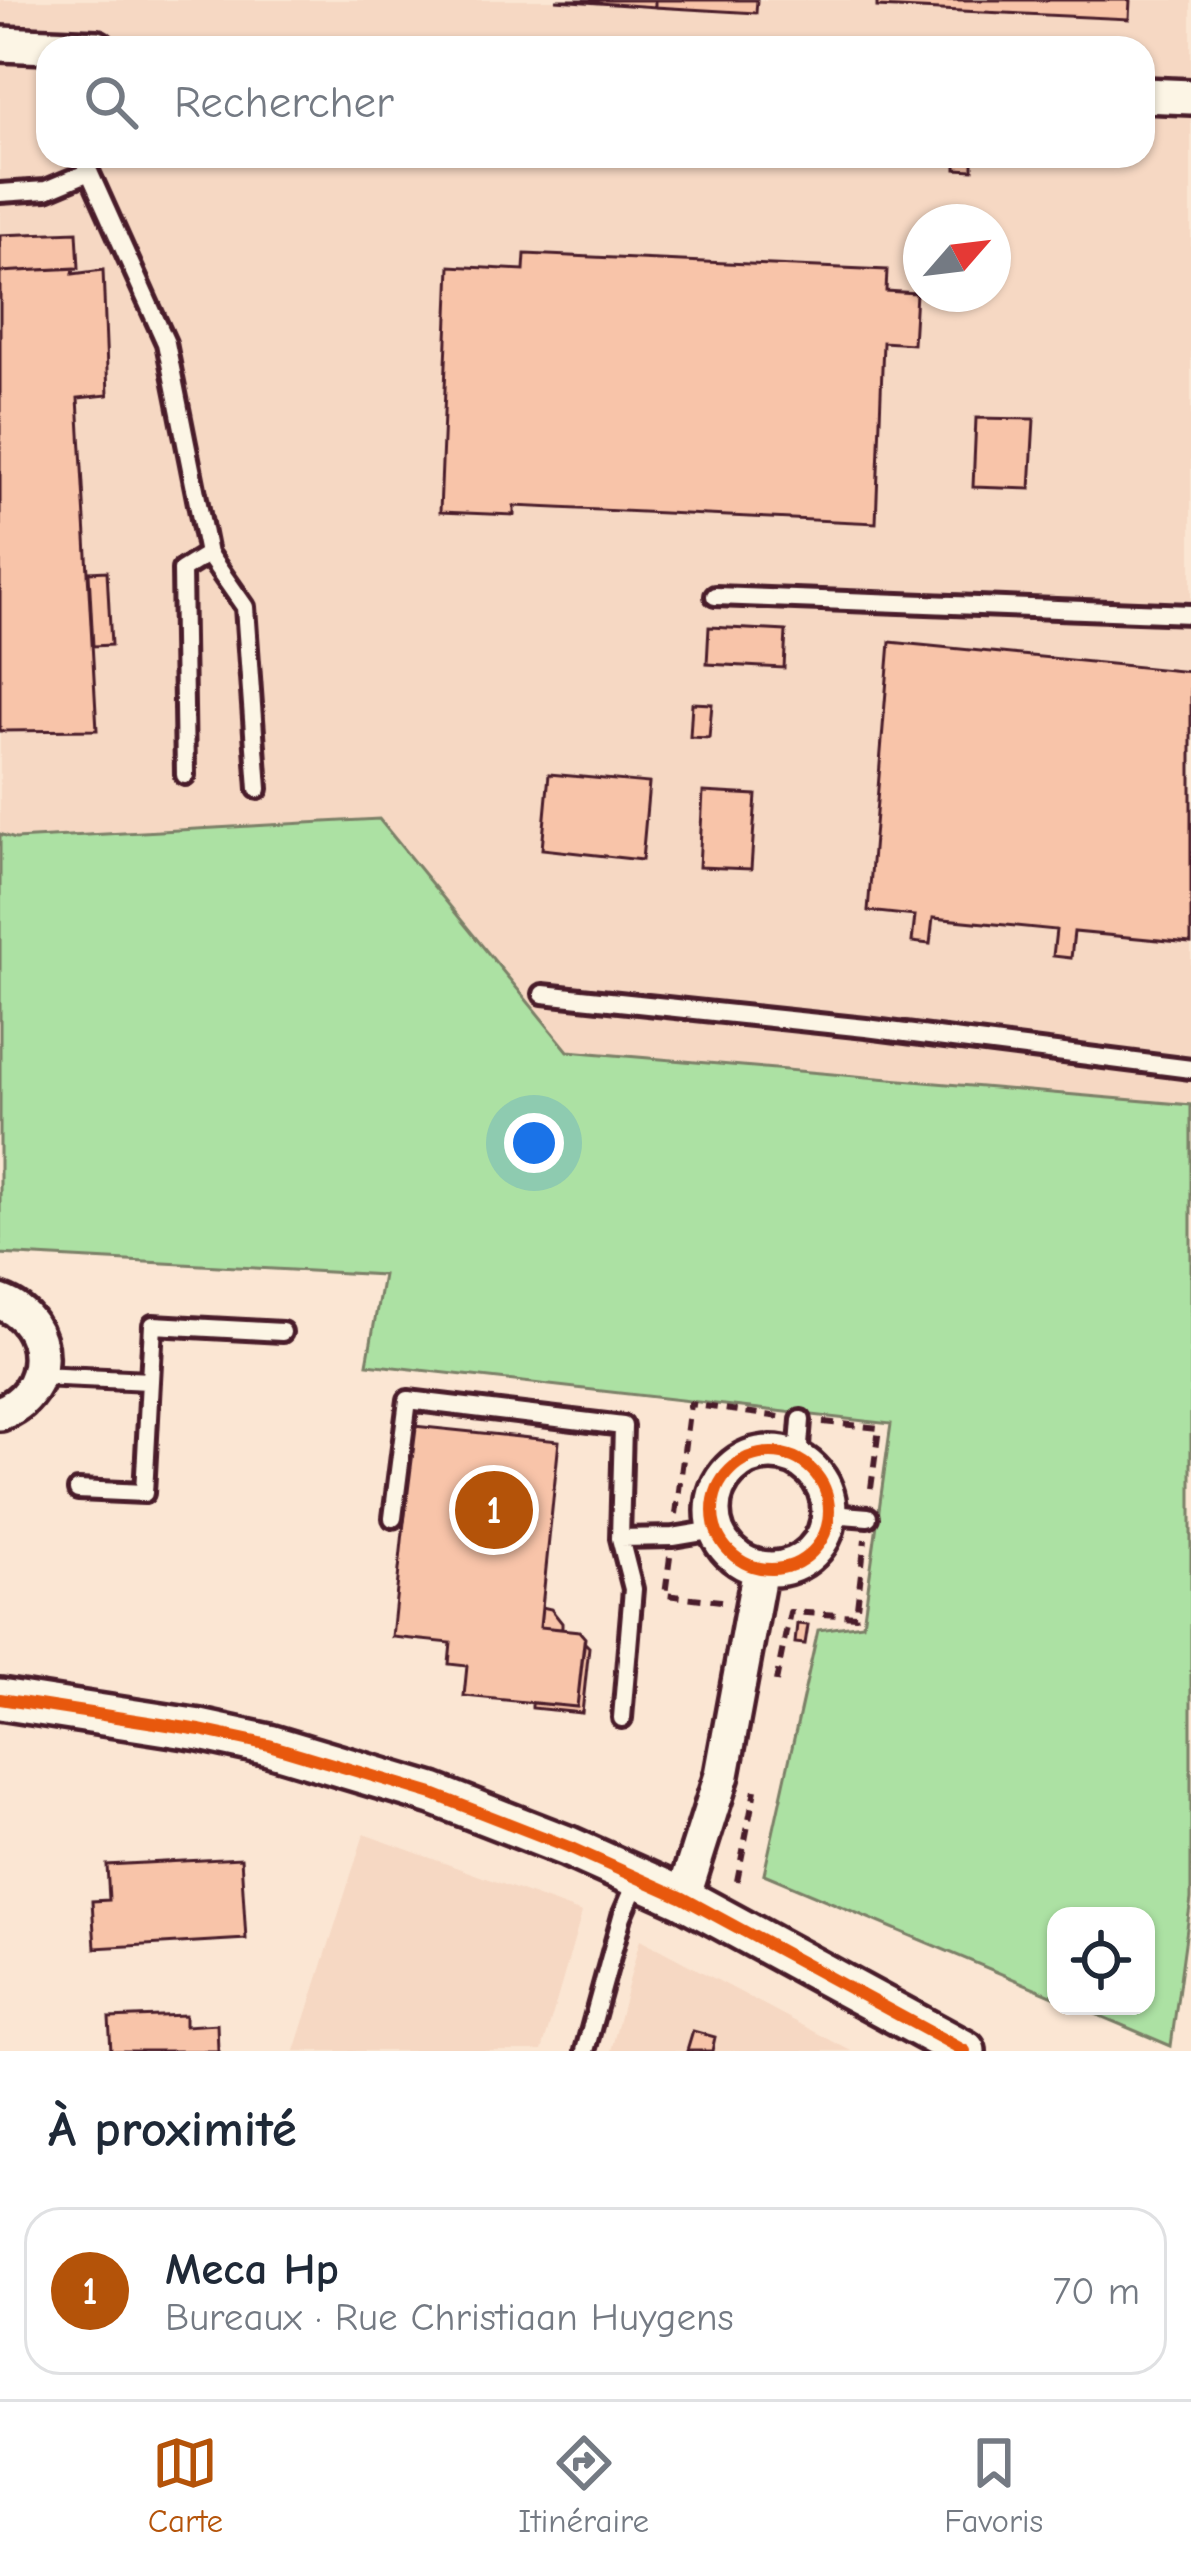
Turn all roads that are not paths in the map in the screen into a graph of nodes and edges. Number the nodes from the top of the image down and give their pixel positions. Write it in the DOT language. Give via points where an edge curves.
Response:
graph roads {
  1 [pos="0,44"];
  2 [pos="36,46"];
  3 [pos="1155,96"];
  4 [pos="1191,97"];
  5 [pos="80,168"];
  6 [pos="88,168"];
  7 [pos="0,193"];
  8 [pos="208,554"];
  9 [pos="715,596"];
  10 [pos="1191,614"];
  11 [pos="185,775"];
  12 [pos="258,789"];
  13 [pos="543,994"];
  14 [pos="1191,1069"];
  15 [pos="0,1302"];
  16 [pos="282,1332"];
  17 [pos="39,1376"];
  18 [pos="150,1382"];
  19 [pos="0,1414"];
  20 [pos="801,1420"];
  21 [pos="798,1459"];
  22 [pos="78,1490"];
  23 [pos="830,1514"];
  24 [pos="868,1516"];
  25 [pos="393,1518"];
  26 [pos="716,1530"];
  27 [pos="620,1538"];
  28 [pos="760,1569"];
  29 [pos="0,1700"];
  30 [pos="622,1718"];
  31 [pos="638,1878"];
  32 [pos="682,1898"];
  33 [pos="585,2051"];
  34 [pos="965,2051"];
  1 -- 2 [label="street"];
  3 -- 4 [label="street"];
  5 -- 7 [label="lane" via="46,190"];
  6 -- 8 [label="lane" via="166,343"];
  8 -- 11 [label="lane" via="182,570"];
  8 -- 12 [label="lane" via="245,607"];
  9 -- 10 [label="lane"];
  13 -- 14 [label="lane"];
  15 -- 17 [label="street" via="33,1327"];
  16 -- 18 [label="lane" via="153,1325"];
  17 -- 18 [label="lane"];
  17 -- 19 [label="street" via="22,1402"];
  18 -- 22 [label="lane" via="144,1493"];
  20 -- 21 [label="lane"];
  21 -- 23 [label="street" via="822,1481"];
  21 -- 26 [label="street" via="768,1452 727,1472 713,1500"];
  23 -- 24 [label="lane"];
  23 -- 28 [label="street" via="807,1557"];
  25 -- 27 [label="lane" via="407,1400 623,1426"];
  26 -- 27 [label="lane"];
  26 -- 28 [label="street" via="733,1556"];
  27 -- 30 [label="lane" via="633,1589"];
  28 -- 32 [label="street" via="722,1775"];
  29 -- 31 [label="street" via="269,1745 433,1794"];
  31 -- 32 [label="street"];
  31 -- 33 [label="lane"];
  32 -- 34 [label="street"];
}
